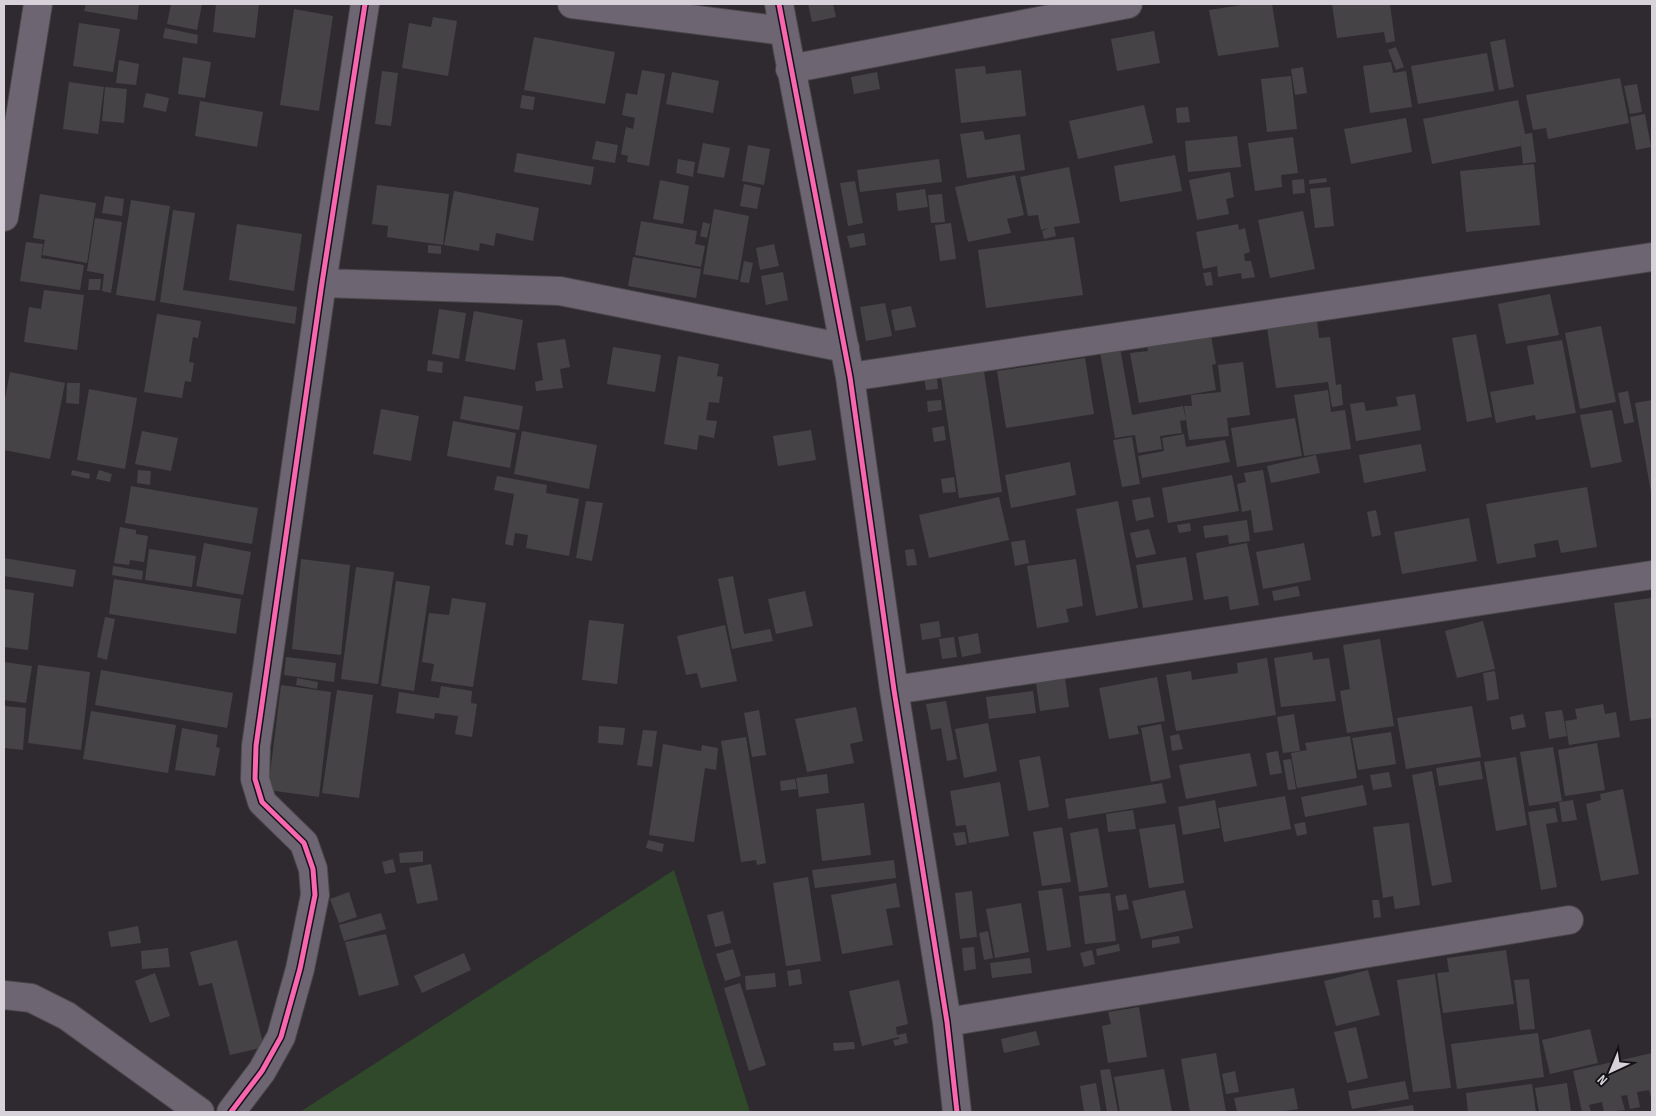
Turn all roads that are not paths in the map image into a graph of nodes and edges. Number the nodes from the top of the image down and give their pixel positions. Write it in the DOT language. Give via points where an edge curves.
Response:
graph roads {
  1 [pos="38,4"];
  2 [pos="366,4"];
  3 [pos="572,4"];
  4 [pos="779,4"];
  5 [pos="1128,4"];
  6 [pos="784,31"];
  7 [pos="790,69"];
  8 [pos="4,217"];
  9 [pos="1652,257"];
  10 [pos="322,283"];
  11 [pos="844,348"];
  12 [pos="850,377"];
  13 [pos="1652,575"];
  14 [pos="894,690"];
  15 [pos="1569,920"];
  16 [pos="4,995"];
  17 [pos="947,1022"];
  18 [pos="200,1112"];
  19 [pos="231,1112"];
  20 [pos="958,1112"];
  1 -- 8 [label="street"];
  2 -- 10 [label="street"];
  3 -- 6 [label="street"];
  4 -- 6 [label="street"];
  5 -- 7 [label="street"];
  6 -- 7 [label="street"];
  7 -- 11 [label="street"];
  9 -- 12 [label="street"];
  10 -- 11 [label="street" via="560,291"];
  10 -- 19 [label="street" via="256,746 255,779 262,802 304,843 313,868 315,895 281,1037 274,1054"];
  11 -- 12 [label="street"];
  12 -- 14 [label="street"];
  13 -- 14 [label="street"];
  14 -- 17 [label="street"];
  15 -- 17 [label="street"];
  16 -- 18 [label="street" via="31,998 67,1016"];
  17 -- 20 [label="street"];
}
